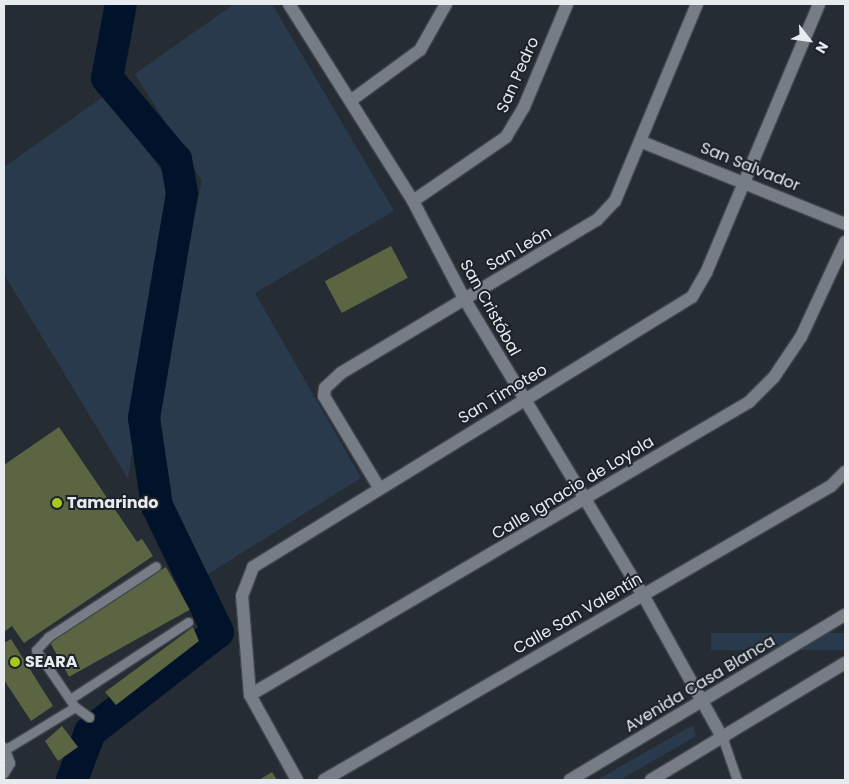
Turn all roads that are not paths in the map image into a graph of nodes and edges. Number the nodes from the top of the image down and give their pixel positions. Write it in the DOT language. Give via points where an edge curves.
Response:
graph roads {
  1 [pos="289,4"];
  2 [pos="446,4"];
  3 [pos="566,4"];
  4 [pos="697,4"];
  5 [pos="820,4"];
  6 [pos="353,99"];
  7 [pos="642,142"];
  8 [pos="746,182"];
  9 [pos="413,200"];
  10 [pos="845,224"];
  11 [pos="845,242"];
  12 [pos="465,300"];
  13 [pos="524,400"];
  14 [pos="845,472"];
  15 [pos="378,486"];
  16 [pos="585,500"];
  17 [pos="156,566"];
  18 [pos="643,595"];
  19 [pos="845,615"];
  20 [pos="188,622"];
  21 [pos="845,663"];
  22 [pos="250,695"];
  23 [pos="73,703"];
  24 [pos="700,704"];
  25 [pos="89,718"];
  26 [pos="723,739"];
  27 [pos="5,748"];
  28 [pos="4,773"];
  29 [pos="298,780"];
  30 [pos="324,780"];
  31 [pos="570,780"];
  32 [pos="651,780"];
  33 [pos="737,780"];
  1 -- 6 [label="street, San Cristóbal"];
  2 -- 6 [label="street" via="420,50"];
  3 -- 9 [label="street, San Pedro" via="524,107 506,137"];
  4 -- 7 [label="street, San León"];
  5 -- 8 [label="street, San Timoteo"];
  6 -- 9 [label="street, San Cristóbal"];
  7 -- 8 [label="street, San Salvador"];
  7 -- 12 [label="street, San León" via="615,200 597,220"];
  8 -- 10 [label="street, San Salvador"];
  8 -- 13 [label="street, San Timoteo" via="692,297"];
  9 -- 12 [label="street, San Cristóbal"];
  11 -- 16 [label="street, Calle Ignacio de Loyola" via="801,337 774,377 749,402"];
  12 -- 13 [label="street, San Cristóbal"];
  12 -- 15 [label="street, San León" via="341,373 325,388 324,396"];
  13 -- 15 [label="street, San Timoteo"];
  13 -- 16 [label="street, San Cristóbal"];
  14 -- 18 [label="street, Calle San Valentín" via="831,486"];
  15 -- 22 [label="street, San Timoteo" via="252,567 242,596"];
  16 -- 18 [label="street, San Cristóbal"];
  16 -- 22 [label="street, Calle Ignacio de Loyola"];
  17 -- 23 [label="lane" via="38,645 36,657"];
  18 -- 24 [label="street, San Cristóbal"];
  18 -- 30 [label="street, Calle San Valentín"];
  19 -- 24 [label="street, Avenida Casa Blanca"];
  20 -- 23 [label="lane"];
  21 -- 26 [label="street"];
  22 -- 29 [label="street, San Timoteo"];
  23 -- 25 [label="lane"];
  23 -- 27 [label="lane"];
  24 -- 26 [label="street, San Cristóbal"];
  24 -- 31 [label="street, Avenida Casa Blanca"];
  26 -- 32 [label="street"];
  26 -- 33 [label="lane"];
  27 -- 28 [label="lane" via="10,763"];
}
